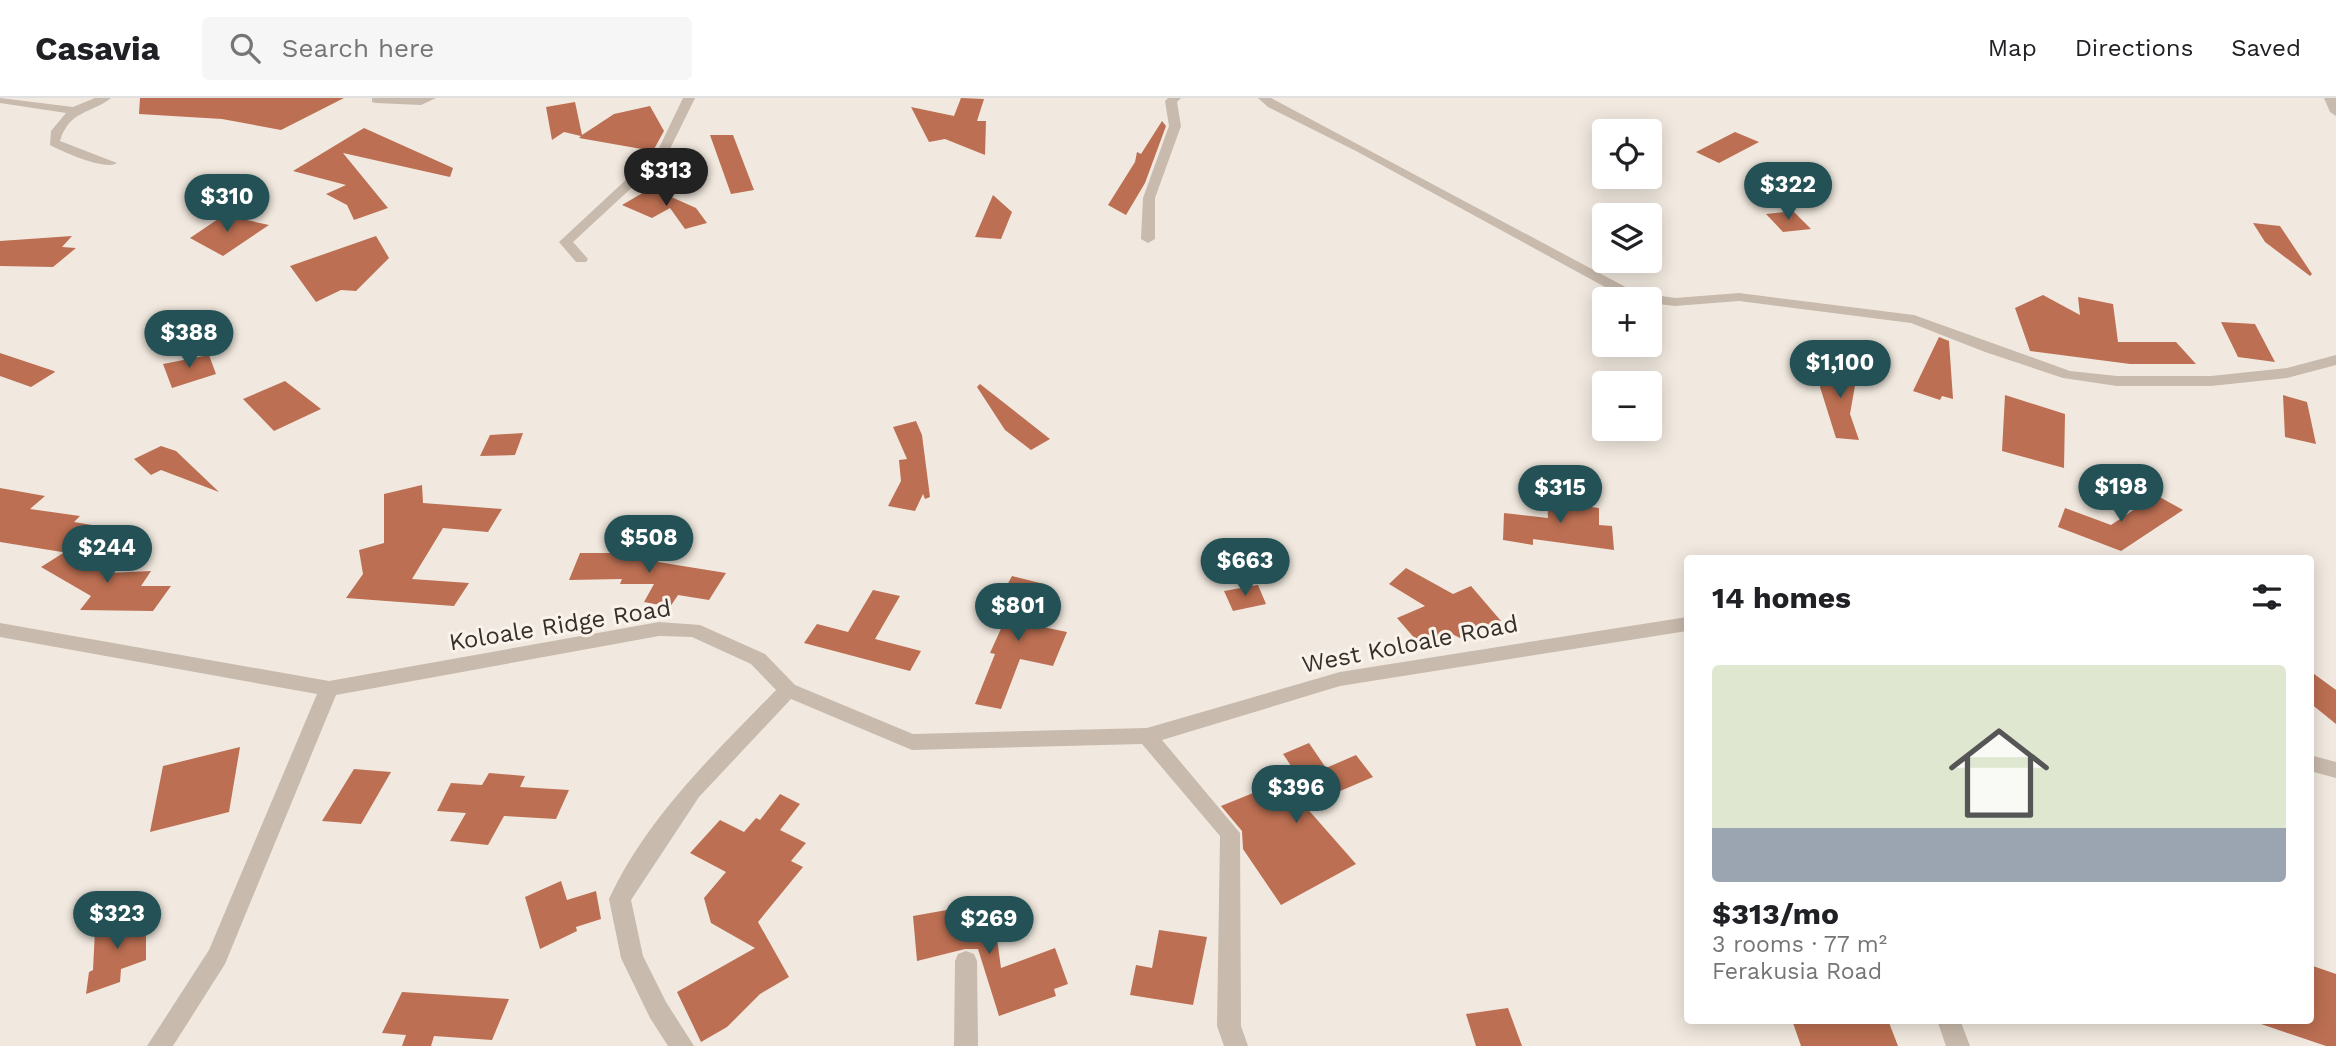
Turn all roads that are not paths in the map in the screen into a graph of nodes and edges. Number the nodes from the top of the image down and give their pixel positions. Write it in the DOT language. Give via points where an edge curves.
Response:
graph roads {
  1 [pos="105,98"];
  2 [pos="430,98"];
  3 [pos="689,98"];
  4 [pos="1175,98"];
  5 [pos="1264,98"];
  6 [pos="2330,98"];
  7 [pos="0,100"];
  8 [pos="376,100"];
  9 [pos="74,111"];
  10 [pos="2336,112"];
  11 [pos="111,163"];
  12 [pos="1148,239"];
  13 [pos="581,259"];
  14 [pos="2336,360"];
  15 [pos="1684,624"];
  16 [pos="0,630"];
  17 [pos="329,689"];
  18 [pos="788,690"];
  19 [pos="1147,736"];
  20 [pos="2314,764"];
  21 [pos="2336,770"];
  22 [pos="966,961"];
  23 [pos="1950,1024"];
  24 [pos="159,1046"];
  25 [pos="682,1046"];
  26 [pos="966,1046"];
  27 [pos="1236,1046"];
  28 [pos="1958,1046"];
  1 -- 9 [label="street"];
  2 -- 8 [label="street" via="421,102"];
  3 -- 13 [label="street" via="663,152 566,242"];
  4 -- 12 [label="street" via="1171,101 1175,125 1149,198"];
  5 -- 14 [label="street" via="1631,296 1675,302 1740,297 1914,319 2068,376 2117,381 2211,381 2287,373"];
  6 -- 10 [label="street"];
  7 -- 9 [label="street"];
  9 -- 11 [label="street" via="54,142"];
  15 -- 19 [label="street, West Koloale Road" via="1340,679"];
  16 -- 17 [label="street, Koloale Ridge Road"];
  17 -- 18 [label="street, Koloale Ridge Road" via="659,629 694,630 748,654"];
  17 -- 24 [label="street" via="216,957"];
  18 -- 19 [label="street, Koloale Ridge Road" via="912,742"];
  18 -- 25 [label="street" via="692,791 620,900 632,958"];
  19 -- 27 [label="street" via="1230,833 1228,1026"];
  20 -- 21 [label="street"];
  22 -- 26 [label="street"];
  23 -- 28 [label="street"];
}
